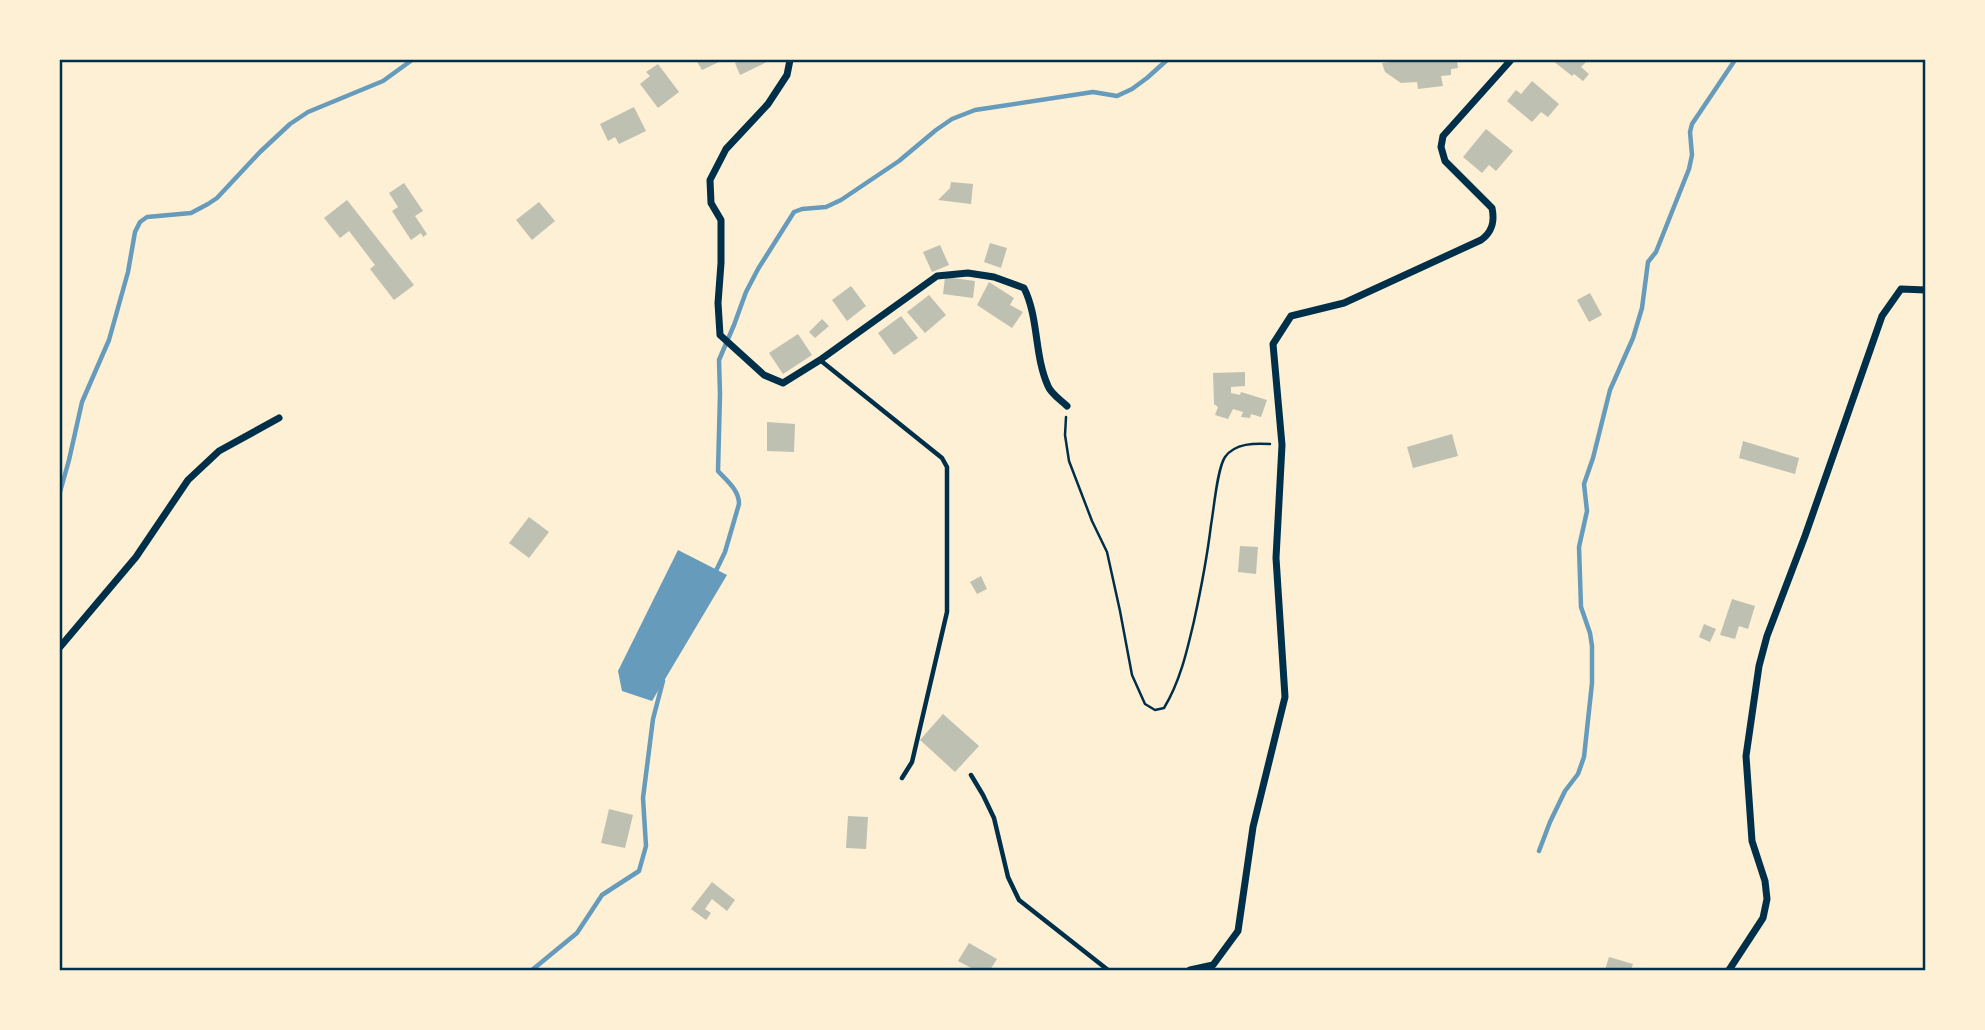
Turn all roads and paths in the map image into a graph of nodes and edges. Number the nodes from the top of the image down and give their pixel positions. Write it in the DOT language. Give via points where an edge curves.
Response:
graph roads {
  1 [pos="790,60"];
  2 [pos="1511,60"];
  3 [pos="1926,290"];
  4 [pos="820,360"];
  5 [pos="1067,406"];
  6 [pos="279,418"];
  7 [pos="1282,444"];
  8 [pos="60,647"];
  9 [pos="971,775"];
  10 [pos="902,778"];
  11 [pos="1108,971"];
  12 [pos="1190,971"];
  13 [pos="1729,971"];
  1 -- 4 [label="street" via="787,75 768,104 726,149 710,180 711,203 721,220 720,335 765,375 783,383"];
  2 -- 7 [label="street" via="1443,136 1441,148 1445,161 1492,208 1488,235 1344,303 1291,316 1273,344"];
  3 -- 13 [label="street" via="1901,289 1882,316 1767,636 1746,756 1752,841 1767,899 1763,919"];
  4 -- 5 [label="street" via="937,276 995,276 1024,288 1031,301 1048,388"];
  4 -- 10 [label="lane" via="942,457 947,467 947,612 912,762"];
  5 -- 7 [label="path" via="1069,461 1107,552 1132,675 1145,704 1155,710 1164,708 1172,694 1188,650 1224,458 1233,448"];
  6 -- 8 [label="street" via="219,451 188,480 136,558"];
  7 -- 12 [label="street" via="1276,558 1285,697 1253,827 1238,931 1213,965"];
  9 -- 11 [label="lane" via="994,818 1008,877 1019,900"];
}
